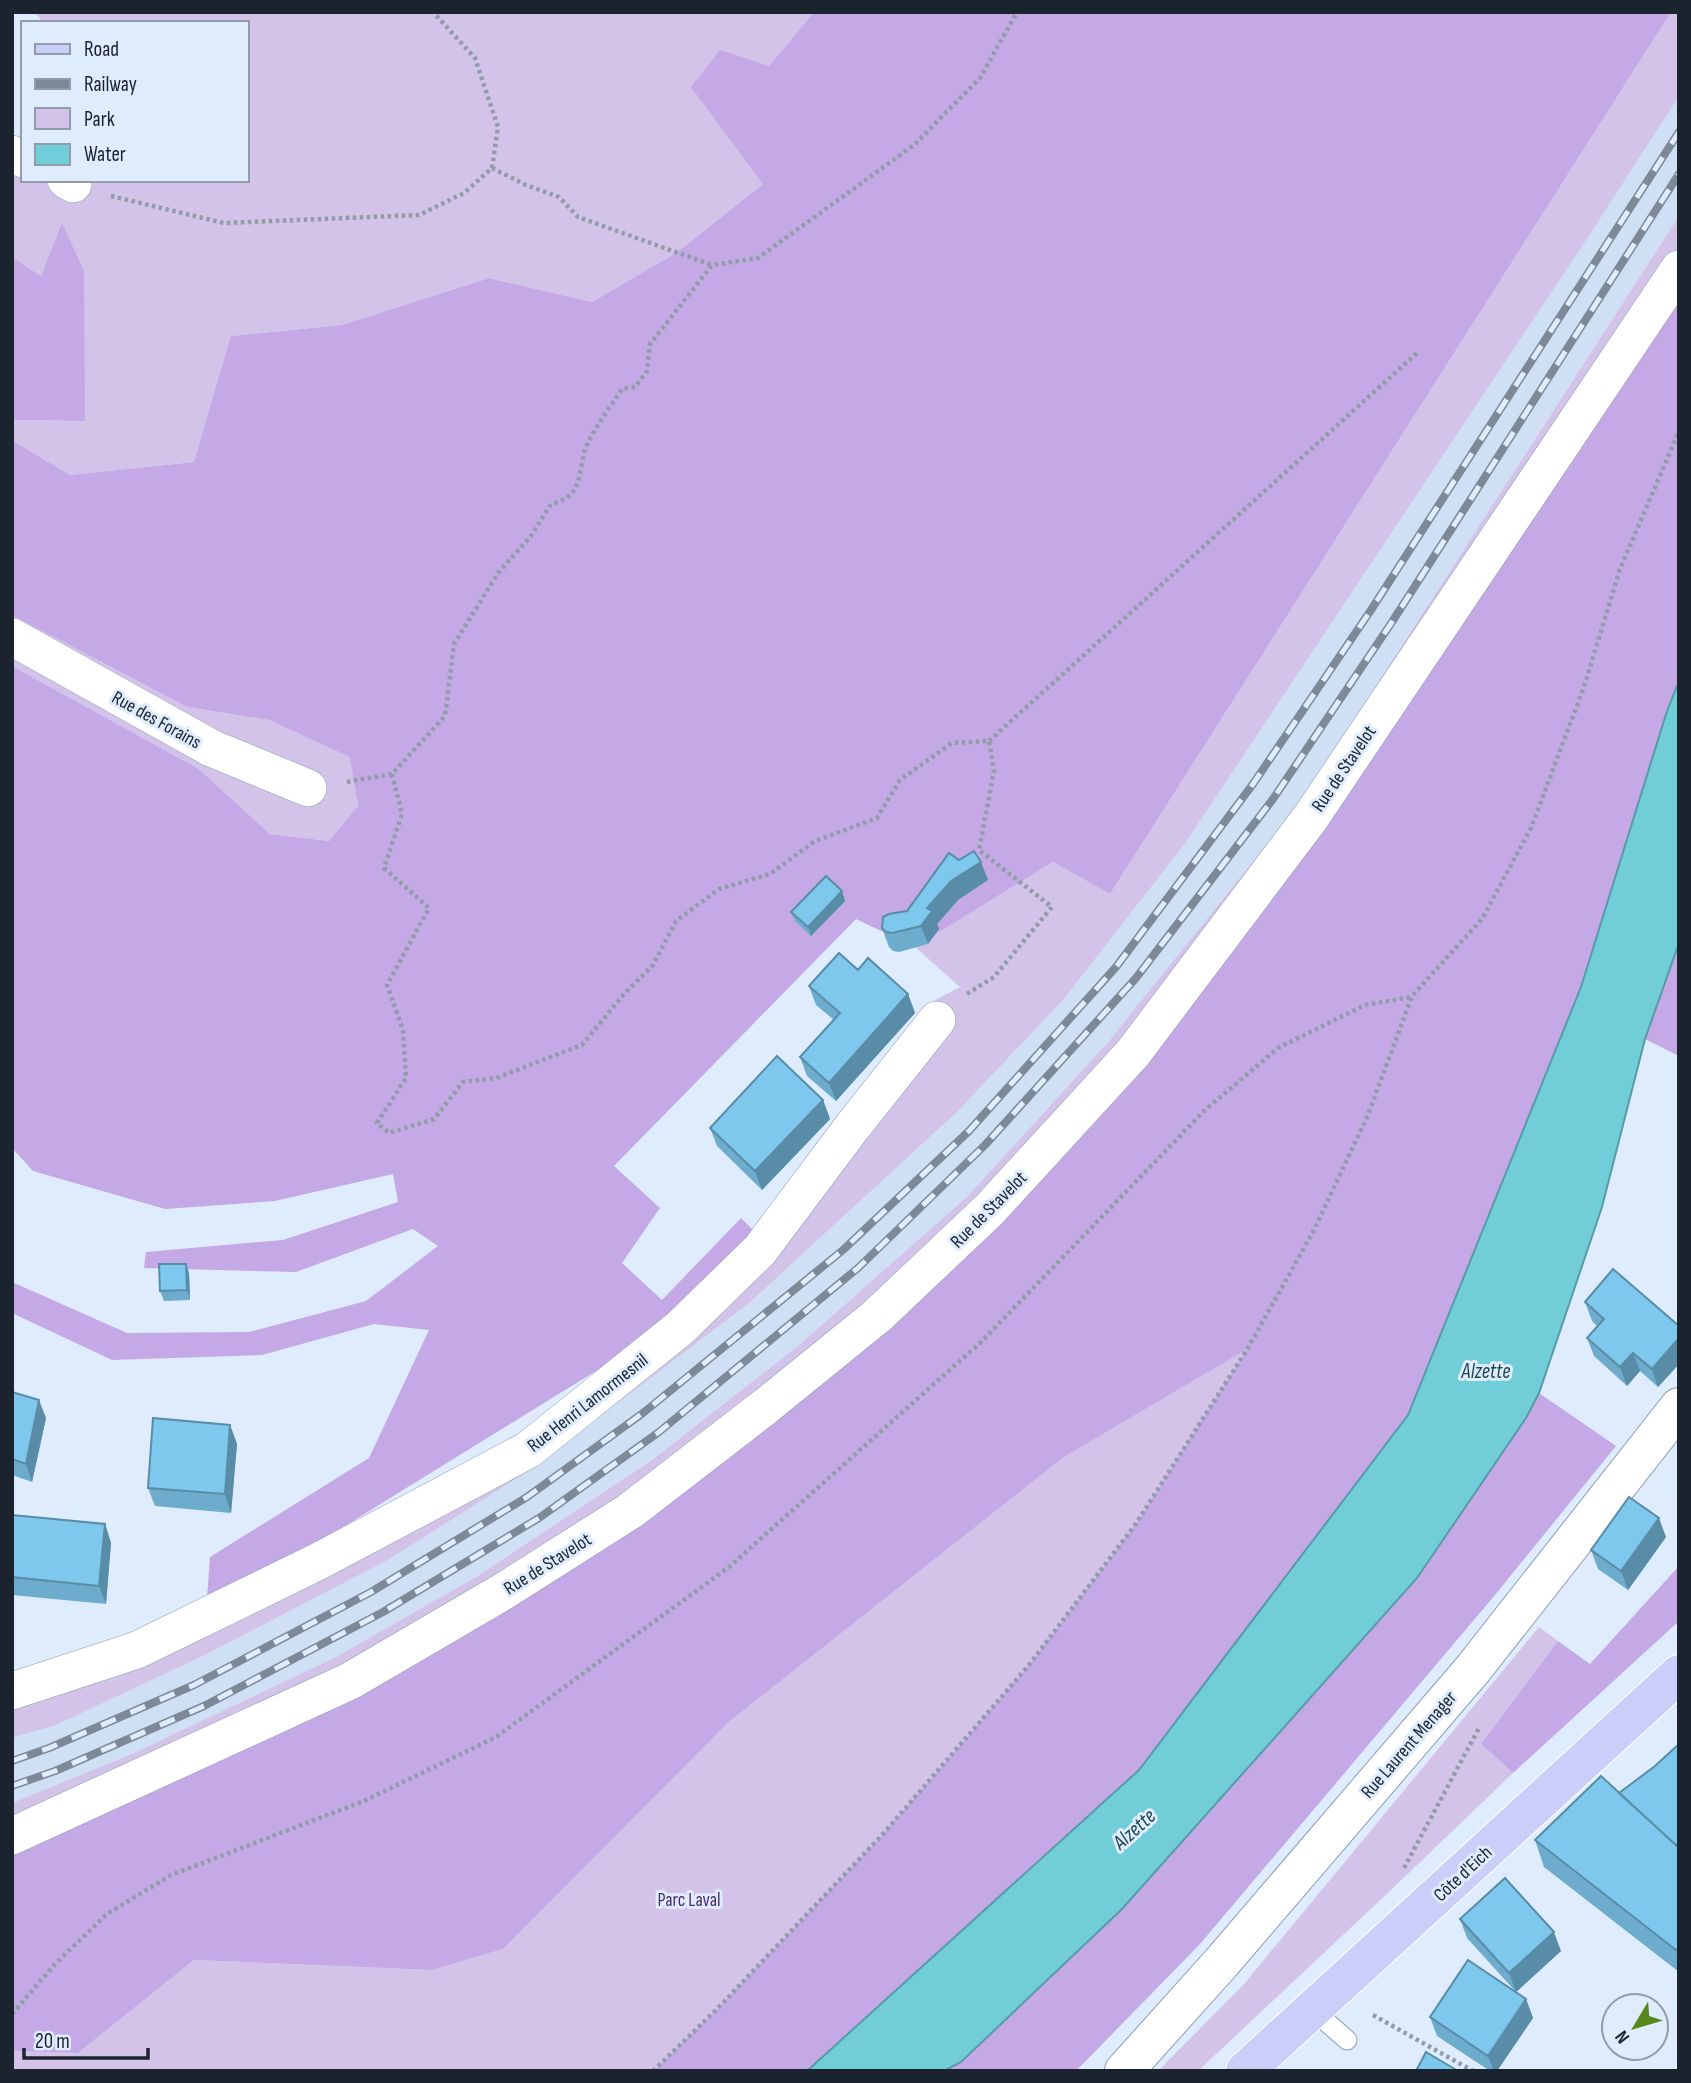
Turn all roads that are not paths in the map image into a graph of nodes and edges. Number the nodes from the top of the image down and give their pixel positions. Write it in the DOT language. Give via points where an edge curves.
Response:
graph roads {
  1 [pos="1679,269"];
  2 [pos="12,637"];
  3 [pos="308,788"];
  4 [pos="937,1020"];
  5 [pos="1679,1407"];
  6 [pos="1679,1674"];
  7 [pos="12,1690"];
  8 [pos="12,1836"];
  9 [pos="1313,2010"];
  10 [pos="1347,2040"];
  11 [pos="1124,2071"];
  12 [pos="1245,2071"];
  1 -- 8 [label="street, Rue de Stavelot" via="1311,817 1133,1053 989,1210 877,1316 630,1511 504,1591 350,1681"];
  2 -- 3 [label="street, Rue des Forains" via="211,748"];
  4 -- 7 [label="street, Rue Henri Lamormesnil" via="760,1250 680,1328 528,1450 319,1561 137,1650"];
  5 -- 11 [label="main road, Rue Laurent Menager" via="1473,1669"];
  6 -- 9 [label="main road, Côte d'Eich"];
  9 -- 10 [label="lane"];
  9 -- 12 [label="main road, Côte d'Eich"];
}
